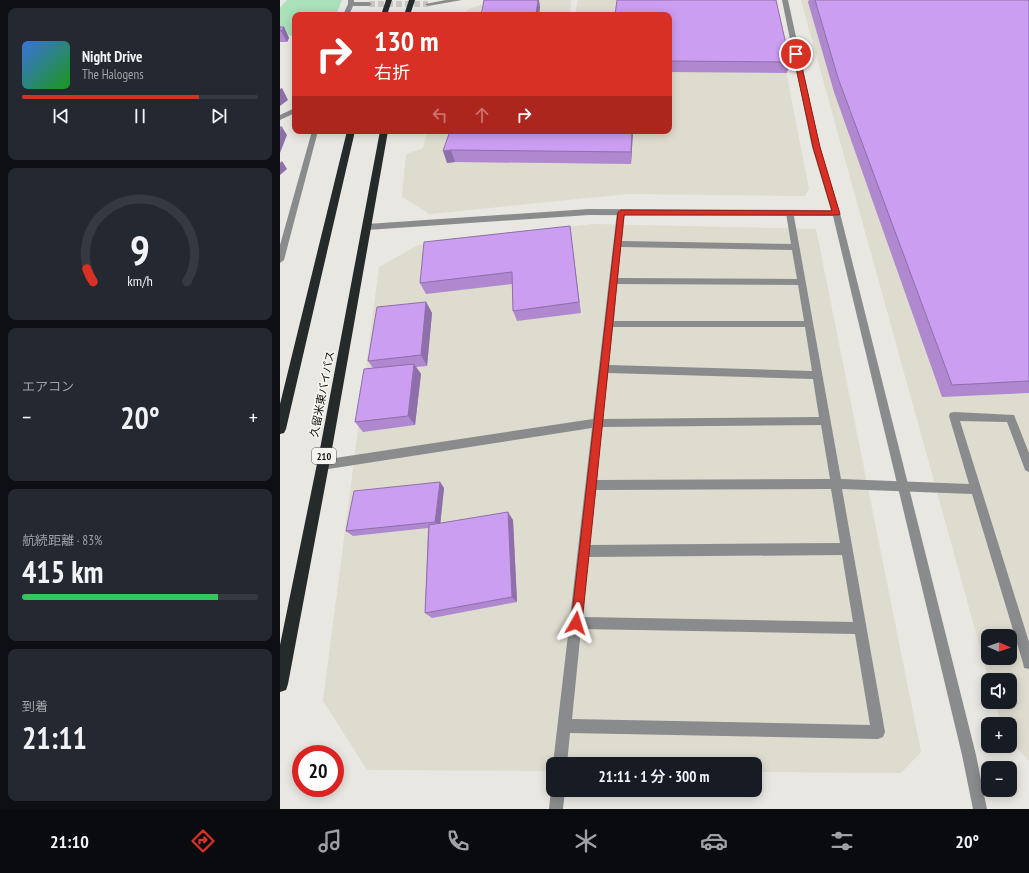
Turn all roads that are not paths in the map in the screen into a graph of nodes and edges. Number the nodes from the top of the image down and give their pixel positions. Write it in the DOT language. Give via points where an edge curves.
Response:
graph roads {
  1 [pos="389,0"];
  2 [pos="412,0"];
  3 [pos="459,0"];
  4 [pos="785,0"];
  5 [pos="351,2"];
  6 [pos="369,4"];
  7 [pos="428,4"];
  8 [pos="347,12"];
  9 [pos="385,12"];
  10 [pos="408,12"];
  11 [pos="292,112"];
  12 [pos="280,118"];
  13 [pos="314,134"];
  14 [pos="350,134"];
  15 [pos="383,134"];
  16 [pos="621,212"];
  17 [pos="790,213"];
  18 [pos="836,214"];
  19 [pos="367,228"];
  20 [pos="618,244"];
  21 [pos="796,247"];
  22 [pos="280,260"];
  23 [pos="614,281"];
  24 [pos="802,282"];
  25 [pos="609,324"];
  26 [pos="808,324"];
  27 [pos="604,369"];
  28 [pos="817,375"];
  29 [pos="825,421"];
  30 [pos="598,423"];
  31 [pos="280,429"];
  32 [pos="322,465"];
  33 [pos="1029,467"];
  34 [pos="836,484"];
  35 [pos="591,485"];
  36 [pos="902,487"];
  37 [pos="977,488"];
  38 [pos="847,549"];
  39 [pos="584,551"];
  40 [pos="576,623"];
  41 [pos="860,628"];
  42 [pos="1029,663"];
  43 [pos="280,684"];
  44 [pos="565,726"];
  45 [pos="561,757"];
  46 [pos="557,797"];
  47 [pos="556,809"];
  48 [pos="980,809"];
  1 -- 9 [label="highway"];
  2 -- 10 [label="highway"];
  3 -- 7 [label="street"];
  4 -- 18 [label="street" via="816,147"];
  5 -- 6 [label="street"];
  5 -- 8 [label="street"];
  11 -- 12 [label="street"];
  13 -- 22 [label="street"];
  14 -- 31 [label="highway"];
  15 -- 19 [label="highway, 久留米東バイパス / 210"];
  16 -- 17 [label="street"];
  16 -- 19 [label="street" via="589,212"];
  16 -- 20 [label="street"];
  17 -- 18 [label="street"];
  17 -- 21 [label="street"];
  18 -- 36 [label="street"];
  19 -- 32 [label="highway, 久留米東バイパス / 210"];
  20 -- 21 [label="street"];
  20 -- 23 [label="street"];
  21 -- 24 [label="street"];
  23 -- 24 [label="street"];
  23 -- 25 [label="street"];
  24 -- 26 [label="street"];
  25 -- 26 [label="street"];
  25 -- 27 [label="street"];
  26 -- 28 [label="street"];
  27 -- 28 [label="street"];
  27 -- 30 [label="street"];
  28 -- 29 [label="street"];
  29 -- 30 [label="street"];
  29 -- 34 [label="street"];
  30 -- 32 [label="street"];
  30 -- 35 [label="street"];
  32 -- 43 [label="highway, 久留米東バイパス / 210"];
  33 -- 37 [label="street" via="1010,418 954,416"];
  34 -- 35 [label="street"];
  34 -- 36 [label="street"];
  34 -- 38 [label="street"];
  35 -- 39 [label="street"];
  36 -- 37 [label="street"];
  36 -- 48 [label="street" via="966,740"];
  37 -- 42 [label="street"];
  38 -- 39 [label="street"];
  38 -- 41 [label="street"];
  39 -- 40 [label="street"];
  40 -- 41 [label="street"];
  40 -- 44 [label="street"];
  41 -- 44 [label="street" via="878,732"];
  44 -- 45 [label="street"];
  46 -- 47 [label="street"];
}
